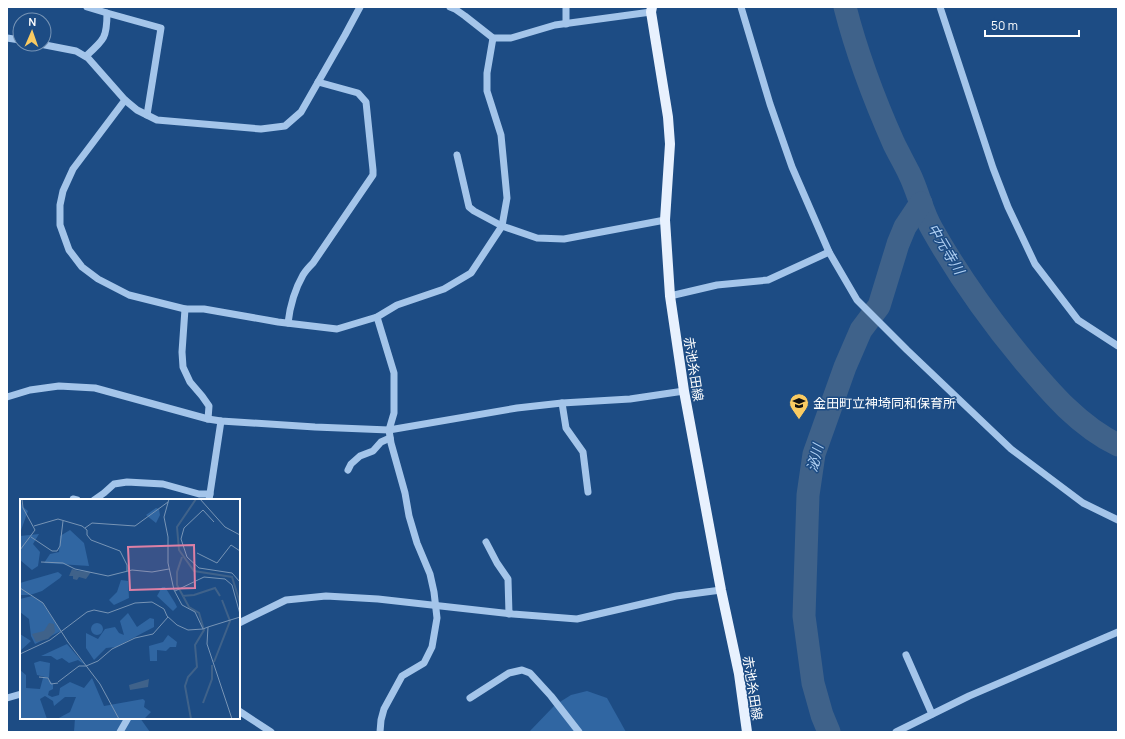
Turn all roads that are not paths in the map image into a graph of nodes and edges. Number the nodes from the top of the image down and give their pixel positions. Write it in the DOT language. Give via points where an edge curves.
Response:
graph roads {
  1 [pos="87,7"];
  2 [pos="360,7"];
  3 [pos="566,7"];
  4 [pos="741,7"];
  5 [pos="940,7"];
  6 [pos="453,8"];
  7 [pos="652,9"];
  8 [pos="107,13"];
  9 [pos="566,24"];
  10 [pos="493,38"];
  11 [pos="52,46"];
  12 [pos="86,56"];
  13 [pos="318,82"];
  14 [pos="125,100"];
  15 [pos="147,115"];
  16 [pos="457,155"];
  17 [pos="665,220"];
  18 [pos="502,226"];
  19 [pos="829,252"];
  20 [pos="670,296"];
  21 [pos="185,309"];
  22 [pos="377,317"];
  23 [pos="288,323"];
  24 [pos="1118,346"];
  25 [pos="684,390"];
  26 [pos="7,397"];
  27 [pos="562,403"];
  28 [pos="208,419"];
  29 [pos="221,421"];
  30 [pos="389,430"];
  31 [pos="390,438"];
  32 [pos="348,470"];
  33 [pos="588,492"];
  34 [pos="209,497"];
  35 [pos="95,499"];
  36 [pos="1118,520"];
  37 [pos="486,542"];
  38 [pos="721,590"];
  39 [pos="436,606"];
  40 [pos="509,614"];
  41 [pos="240,623"];
  42 [pos="1118,632"];
  43 [pos="906,655"];
  44 [pos="20,694"];
  45 [pos="7,698"];
  46 [pos="470,698"];
  47 [pos="240,712"];
  48 [pos="932,714"];
  49 [pos="127,719"];
  50 [pos="120,732"];
  51 [pos="272,732"];
  52 [pos="380,732"];
  53 [pos="578,732"];
  54 [pos="747,732"];
  55 [pos="896,732"];
  1 -- 8 [label="street"];
  2 -- 13 [label="street"];
  3 -- 9 [label="street"];
  4 -- 19 [label="street" via="792,167"];
  5 -- 24 [label="street" via="993,168 1035,264 1078,320"];
  6 -- 10 [label="street"];
  7 -- 9 [label="street"];
  7 -- 17 [label="main road, 赤池糸田線" via="670,144"];
  8 -- 12 [label="street" via="105,35 100,44"];
  8 -- 15 [label="street" via="161,28"];
  9 -- 10 [label="street" via="511,38"];
  10 -- 18 [label="street" via="487,73 487,91 501,135 507,198"];
  11 -- 12 [label="street" via="76,51"];
  12 -- 14 [label="street"];
  13 -- 15 [label="street" via="301,112 285,126 261,129 156,120"];
  13 -- 23 [label="street" via="358,93 366,102 373,175 318,257 304,273 296,290"];
  14 -- 15 [label="street"];
  14 -- 21 [label="street" via="73,169 63,191 60,225 69,250 82,267 98,279 130,295"];
  16 -- 18 [label="street" via="469,207"];
  17 -- 18 [label="street" via="564,239 537,238"];
  17 -- 20 [label="main road, 赤池糸田線"];
  18 -- 22 [label="street" via="471,273 444,289 397,305"];
  19 -- 20 [label="street" via="768,280 717,284"];
  19 -- 36 [label="street" via="856,300 1010,449 1083,503"];
  20 -- 25 [label="main road, 赤池糸田線"];
  21 -- 23 [label="street" via="204,309"];
  21 -- 28 [label="street" via="183,367 190,382 209,406"];
  22 -- 23 [label="street" via="337,329"];
  22 -- 30 [label="street" via="394,373 394,413"];
  25 -- 27 [label="street" via="630,400"];
  25 -- 38 [label="main road, 赤池糸田線"];
  26 -- 28 [label="street" via="30,390 59,386 95,388"];
  27 -- 30 [label="street"];
  27 -- 33 [label="street" via="566,428 583,452"];
  28 -- 29 [label="street"];
  29 -- 30 [label="street"];
  29 -- 34 [label="street"];
  30 -- 31 [label="street"];
  31 -- 32 [label="street" via="381,442 373,451 360,456"];
  31 -- 39 [label="street" via="416,543 430,574"];
  34 -- 35 [label="street" via="163,484 127,482 114,484"];
  37 -- 40 [label="street" via="508,579"];
  38 -- 40 [label="street" via="676,596 577,619"];
  38 -- 54 [label="main road, 赤池糸田線" via="739,674"];
  39 -- 40 [label="street"];
  39 -- 41 [label="street" via="326,596 286,600"];
  39 -- 52 [label="street" via="437,618 432,647 424,663 402,676 384,709"];
  42 -- 48 [label="street"];
  43 -- 48 [label="street"];
  44 -- 45 [label="street"];
  46 -- 53 [label="street" via="509,672 522,670 530,673 551,696"];
  47 -- 51 [label="street"];
  48 -- 55 [label="street"];
  49 -- 50 [label="street"];
}
